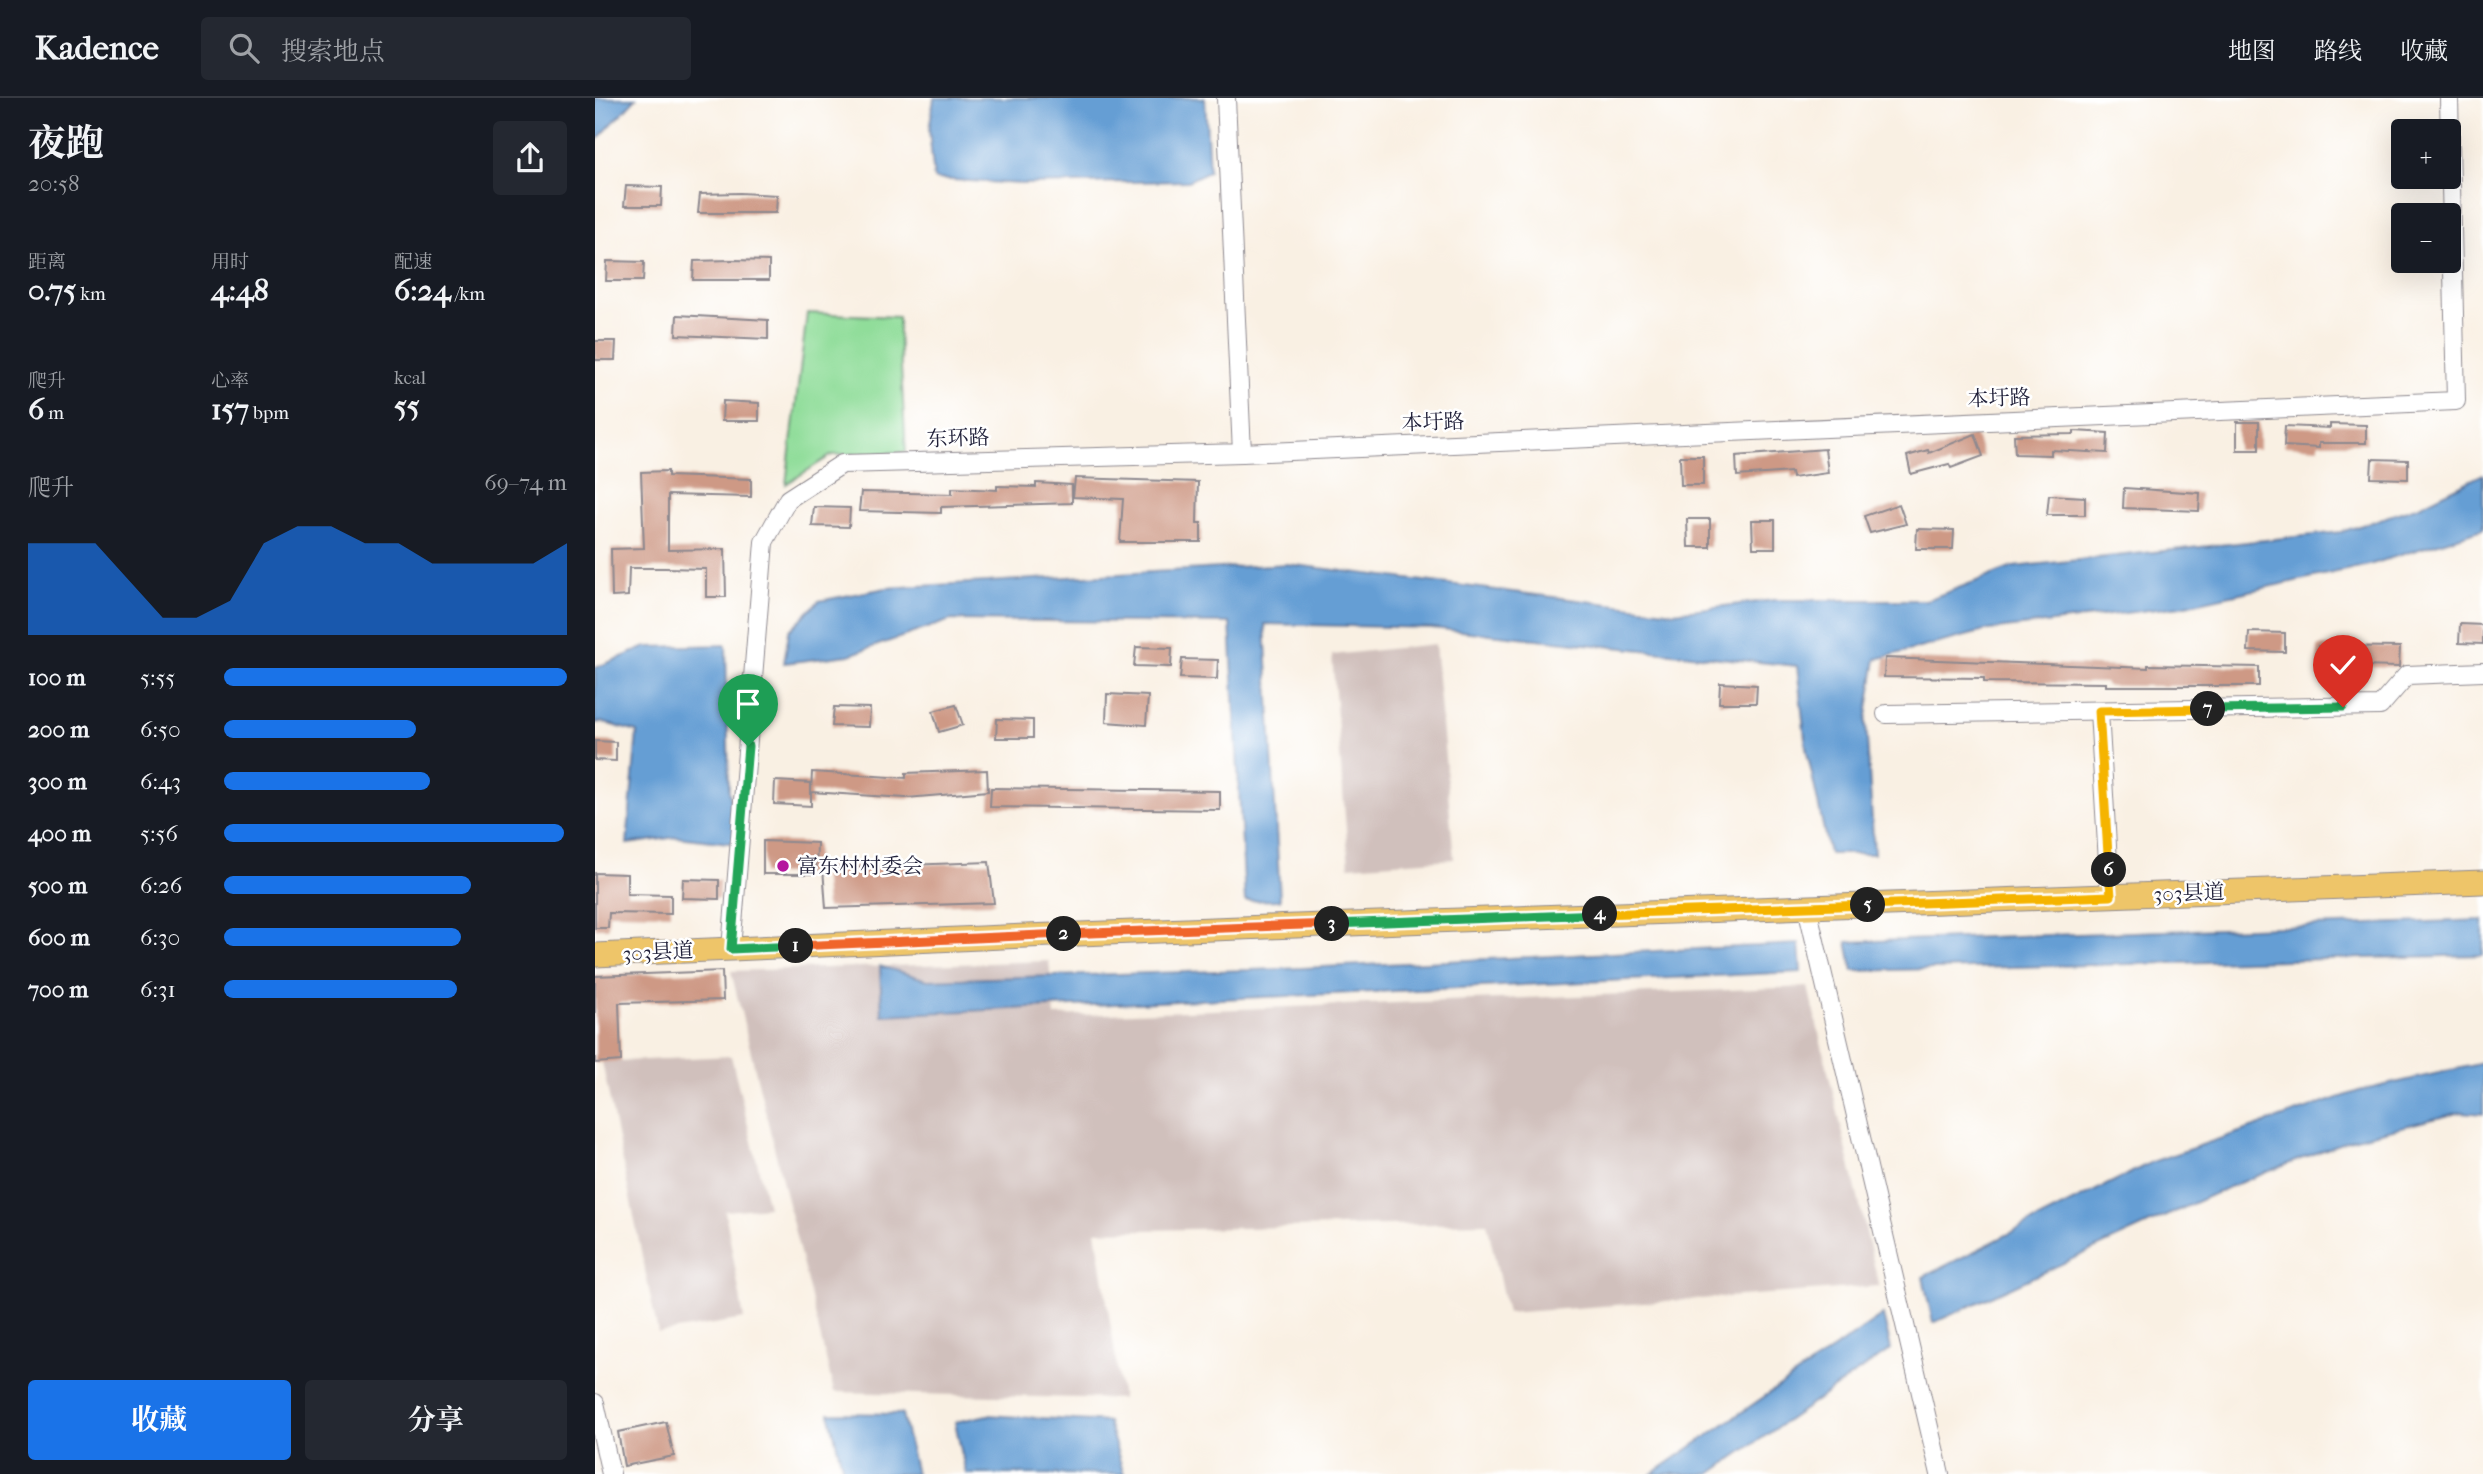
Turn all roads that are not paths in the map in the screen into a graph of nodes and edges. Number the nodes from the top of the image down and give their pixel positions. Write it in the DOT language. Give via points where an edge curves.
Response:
graph roads {
  1 [pos="1226,98"];
  2 [pos="2449,98"];
  3 [pos="1242,453"];
  4 [pos="2483,673"];
  5 [pos="2099,711"];
  6 [pos="1886,714"];
  7 [pos="2483,882"];
  8 [pos="2111,896"];
  9 [pos="1807,907"];
  10 [pos="731,949"];
  11 [pos="595,955"];
  12 [pos="595,1403"];
  13 [pos="611,1474"];
  14 [pos="1940,1474"];
  1 -- 3 [label="street"];
  2 -- 3 [label="street, 本圩路" via="2456,401"];
  3 -- 10 [label="street, 东环路" via="842,464 788,499 764,541"];
  4 -- 5 [label="street" via="2407,675 2380,706"];
  5 -- 6 [label="street"];
  5 -- 8 [label="street"];
  7 -- 8 [label="main road, 303县道"];
  8 -- 9 [label="main road, 303县道"];
  9 -- 10 [label="main road, 303县道"];
  9 -- 14 [label="street"];
  10 -- 11 [label="main road, 303县道"];
  12 -- 13 [label="street"];
}
